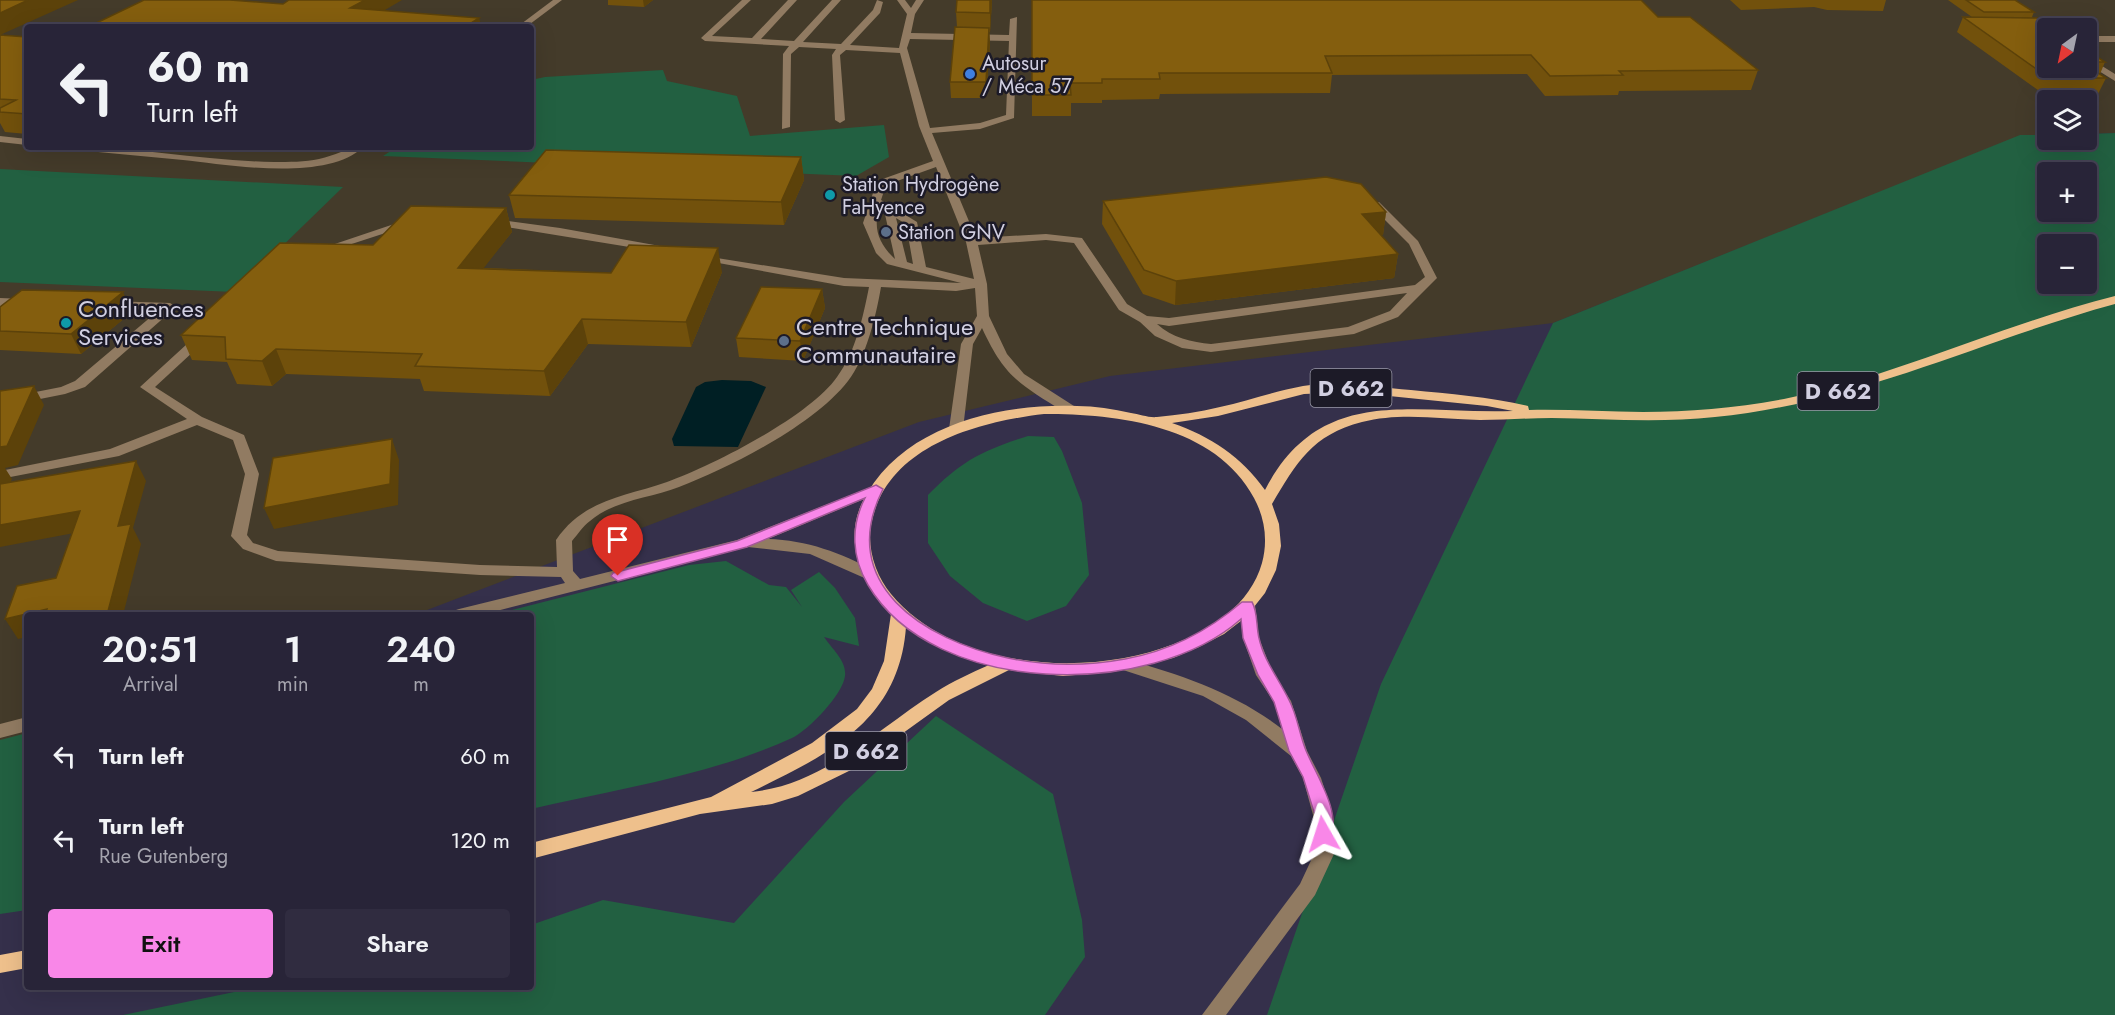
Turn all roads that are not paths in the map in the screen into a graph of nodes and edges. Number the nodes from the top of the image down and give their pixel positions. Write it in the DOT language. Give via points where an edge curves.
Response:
graph roads {
  1 [pos="558,0"];
  2 [pos="747,0"];
  3 [pos="793,0"];
  4 [pos="837,0"];
  5 [pos="901,0"];
  6 [pos="920,0"];
  7 [pos="879,2"];
  8 [pos="911,14"];
  9 [pos="1014,19"];
  10 [pos="525,24"];
  11 [pos="906,36"];
  12 [pos="1013,38"];
  13 [pos="2097,39"];
  14 [pos="2115,39"];
  15 [pos="753,42"];
  16 [pos="796,45"];
  17 [pos="842,48"];
  18 [pos="904,51"];
  19 [pos="2097,66"];
  20 [pos="2115,78"];
  21 [pos="840,120"];
  22 [pos="784,127"];
  23 [pos="926,131"];
  24 [pos="0,140"];
  25 [pos="24,142"];
  26 [pos="108,150"];
  27 [pos="352,150"];
  28 [pos="939,162"];
  29 [pos="876,201"];
  30 [pos="1375,204"];
  31 [pos="890,210"];
  32 [pos="423,217"];
  33 [pos="480,222"];
  34 [pos="972,242"];
  35 [pos="306,255"];
  36 [pos="902,264"];
  37 [pos="920,268"];
  38 [pos="876,283"];
  39 [pos="981,284"];
  40 [pos="1419,288"];
  41 [pos="2115,300"];
  42 [pos="0,302"];
  43 [pos="91,304"];
  44 [pos="983,316"];
  45 [pos="1144,319"];
  46 [pos="0,320"];
  47 [pos="216,325"];
  48 [pos="0,403"];
  49 [pos="1069,409"];
  50 [pos="1549,414"];
  51 [pos="197,420"];
  52 [pos="1155,422"];
  53 [pos="956,429"];
  54 [pos="0,475"];
  55 [pos="876,489"];
  56 [pos="1266,502"];
  57 [pos="742,544"];
  58 [pos="565,572"];
  59 [pos="869,574"];
  60 [pos="577,587"];
  61 [pos="1247,605"];
  62 [pos="472,612"];
  63 [pos="899,613"];
  64 [pos="1010,664"];
  65 [pos="1126,664"];
  66 [pos="24,725"];
  67 [pos="0,731"];
  68 [pos="1298,751"];
  69 [pos="708,805"];
  70 [pos="534,850"];
  71 [pos="24,960"];
  72 [pos="0,964"];
  73 [pos="1213,1015"];
  1 -- 10 [label="street"];
  2 -- 15 [label="street" via="705,39"];
  3 -- 15 [label="street"];
  4 -- 16 [label="street"];
  5 -- 8 [label="street"];
  6 -- 8 [label="street"];
  7 -- 17 [label="street" via="877,11"];
  8 -- 11 [label="street"];
  9 -- 12 [label="street"];
  11 -- 12 [label="street"];
  11 -- 18 [label="street"];
  12 -- 23 [label="street" via="1011,116 990,124"];
  13 -- 14 [label="street"];
  15 -- 16 [label="street"];
  16 -- 17 [label="street"];
  16 -- 22 [label="street" via="787,54"];
  17 -- 18 [label="street"];
  17 -- 21 [label="street" via="836,55"];
  18 -- 23 [label="street"];
  19 -- 20 [label="street"];
  23 -- 28 [label="street"];
  24 -- 25 [label="street"];
  26 -- 27 [label="street" via="261,165 312,163"];
  28 -- 29 [label="street" via="882,183"];
  28 -- 34 [label="street"];
  29 -- 31 [label="street"];
  29 -- 36 [label="street" via="869,223 880,251 891,262"];
  30 -- 40 [label="street" via="1414,243 1431,278"];
  31 -- 36 [label="street"];
  31 -- 37 [label="street" via="911,222"];
  32 -- 35 [label="street"];
  33 -- 38 [label="street" via="560,231 844,282"];
  34 -- 39 [label="street"];
  34 -- 45 [label="street" via="1046,237 1078,240 1123,307"];
  36 -- 37 [label="street"];
  37 -- 39 [label="street"];
  38 -- 39 [label="street" via="956,287"];
  38 -- 58 [label="street" via="867,327 843,380 771,438 674,484 602,507 585,517 564,540"];
  39 -- 44 [label="street"];
  40 -- 45 [label="street" via="1170,322"];
  40 -- 45 [label="street" via="1394,314 1350,331 1211,348 1187,345 1159,333"];
  41 -- 50 [label="main road, D 662" via="1886,376 1788,403 1665,417"];
  42 -- 46 [label="street" via="28,303"];
  43 -- 48 [label="street" via="170,307 80,384"];
  44 -- 49 [label="street" via="1001,355 1019,378"];
  44 -- 53 [label="street" via="967,344"];
  47 -- 51 [label="street" via="147,387"];
  49 -- 52 [label="main road"];
  49 -- 53 [label="main road" via="1011,414"];
  50 -- 52 [label="main road, D 662" via="1487,402 1350,388 1304,390 1218,412"];
  50 -- 56 [label="main road, D 662" via="1418,413 1361,418 1319,434 1300,448 1286,463"];
  51 -- 54 [label="street" via="114,453"];
  51 -- 58 [label="street" via="239,438 252,474 239,536 248,546 276,556"];
  52 -- 56 [label="main road" via="1191,435 1223,454 1248,476"];
  53 -- 55 [label="main road" via="910,454"];
  55 -- 57 [label="street"];
  55 -- 59 [label="main road" via="861,530"];
  56 -- 61 [label="main road" via="1274,527 1274,554 1265,580"];
  57 -- 59 [label="street" via="806,547 840,558"];
  57 -- 60 [label="street"];
  58 -- 60 [label="street"];
  59 -- 63 [label="main road" via="881,595"];
  60 -- 62 [label="street"];
  61 -- 65 [label="main road" via="1225,625 1196,642"];
  61 -- 68 [label="street" via="1251,638 1265,675 1282,701"];
  63 -- 64 [label="main road" via="947,644"];
  63 -- 69 [label="main road, D 662" via="891,669 865,711 812,753"];
  64 -- 65 [label="main road" via="1048,669"];
  64 -- 69 [label="main road, D 662" via="946,692 827,776 780,795"];
  65 -- 68 [label="street" via="1209,692 1252,716"];
  66 -- 67 [label="street"];
  68 -- 73 [label="street" via="1312,777 1323,815 1323,854 1308,889"];
  69 -- 70 [label="main road, D 662"];
  71 -- 72 [label="main road"];
}
